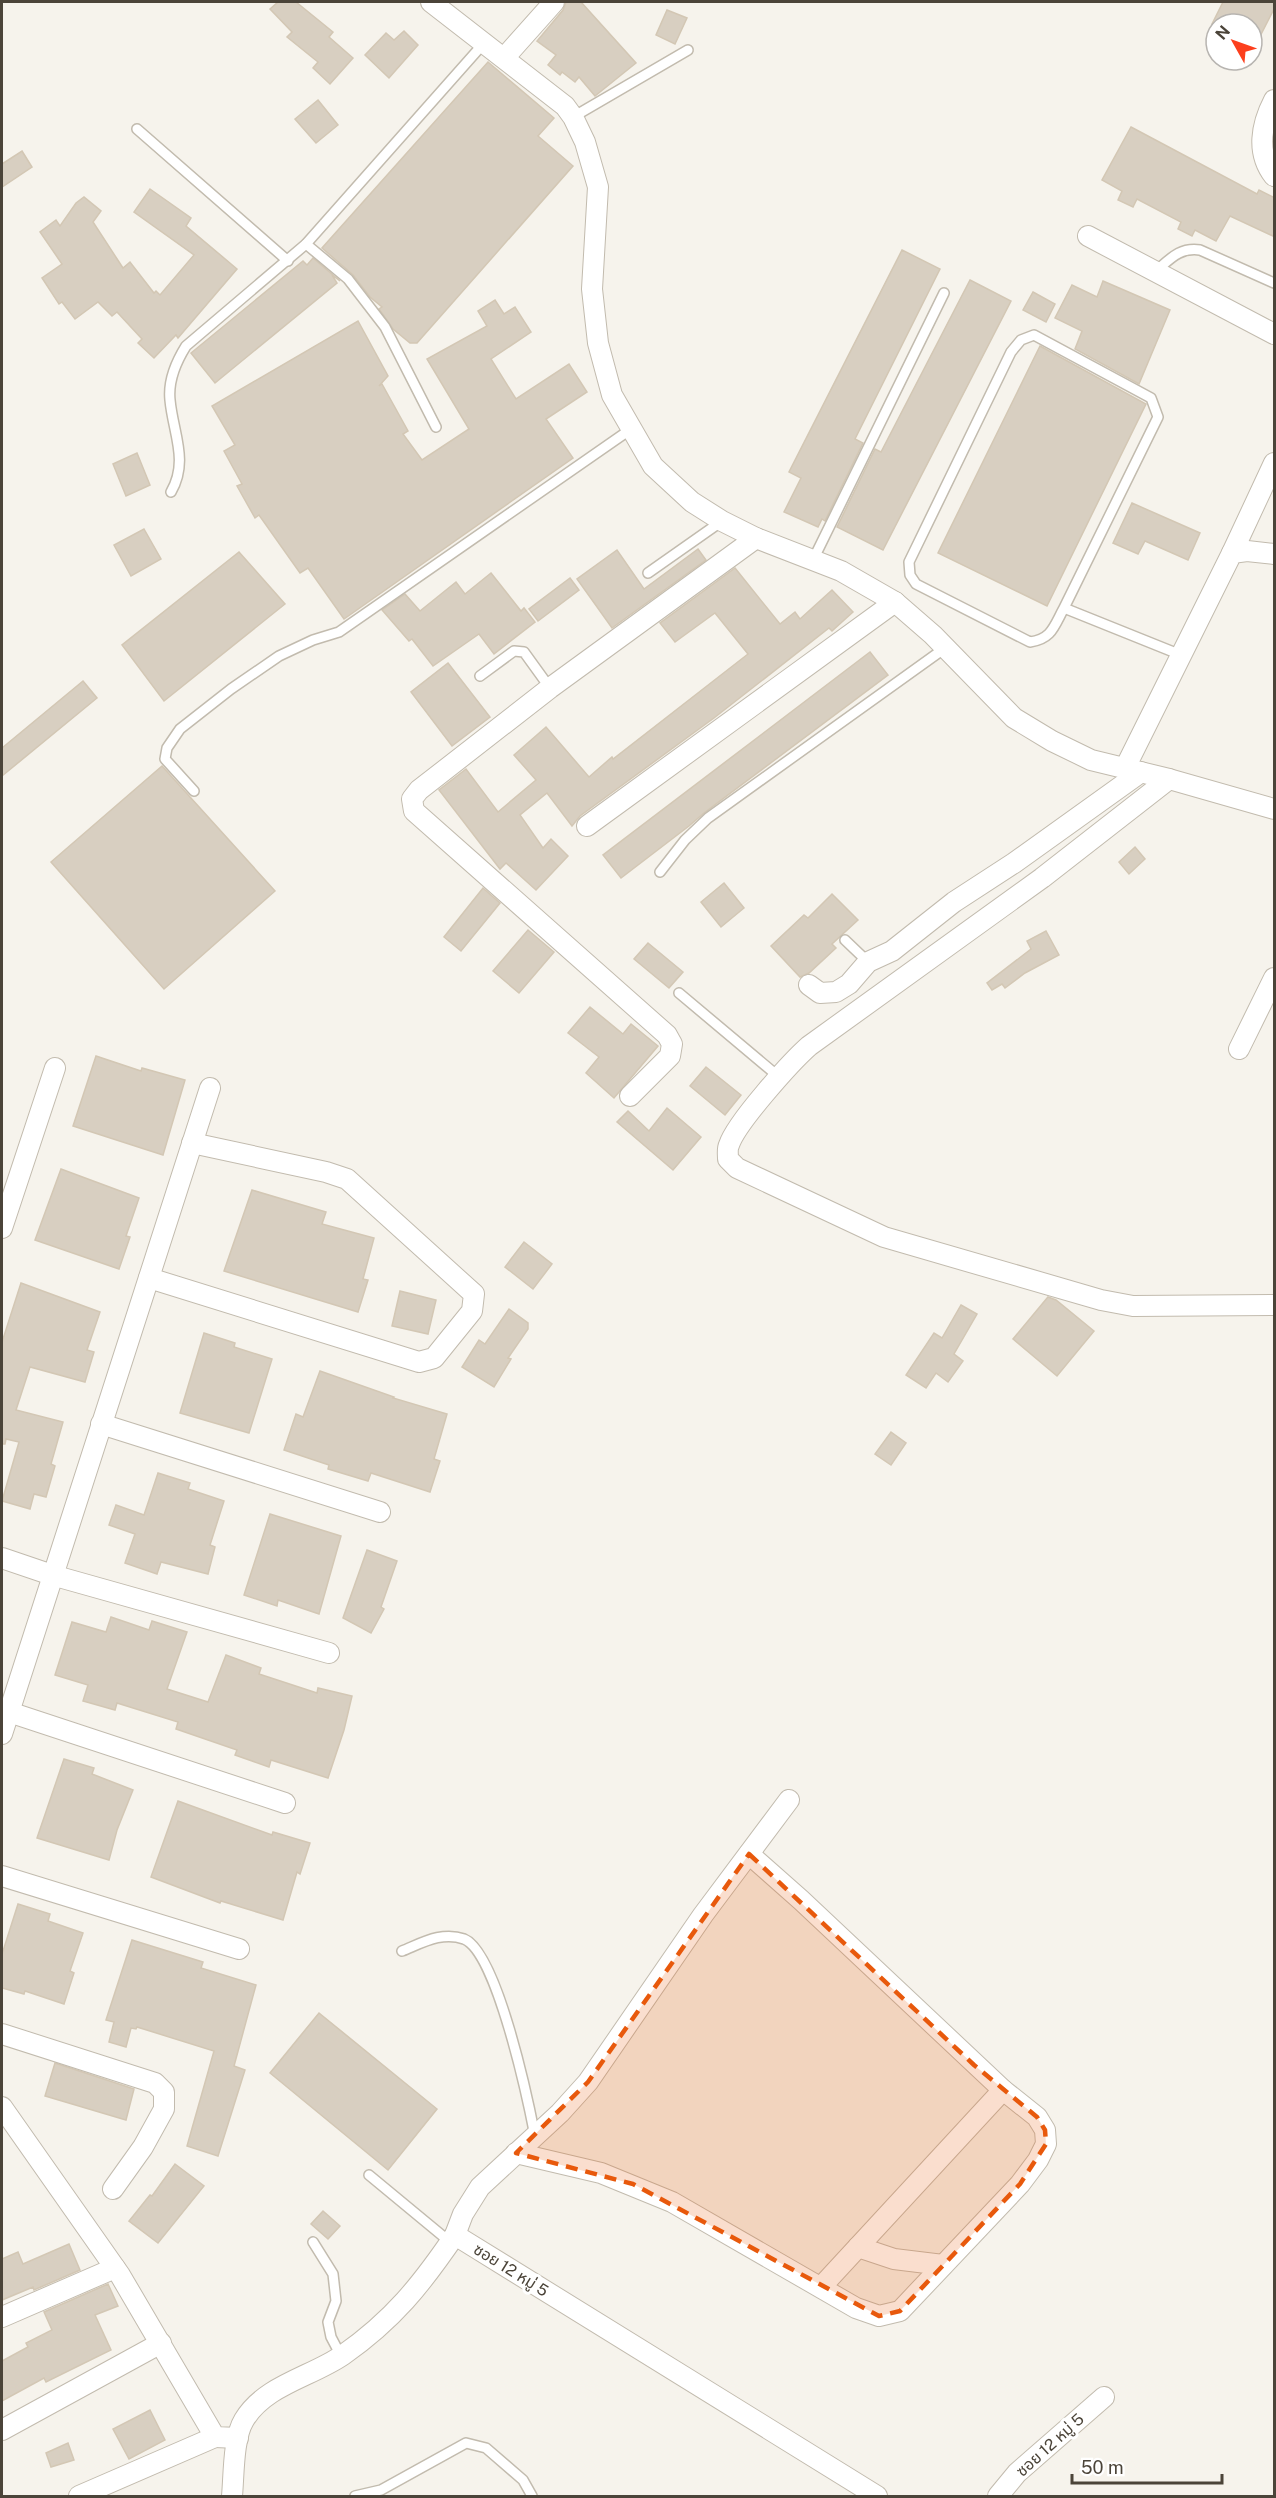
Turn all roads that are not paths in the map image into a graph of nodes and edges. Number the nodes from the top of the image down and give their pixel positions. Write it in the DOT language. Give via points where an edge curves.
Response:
graph roads {
  1 [pos="554,2"];
  2 [pos="442,5"];
  3 [pos="484,43"];
  4 [pos="688,50"];
  5 [pos="505,57"];
  6 [pos="1275,100"];
  7 [pos="573,117"];
  8 [pos="137,129"];
  9 [pos="1275,176"];
  10 [pos="1088,236"];
  11 [pos="306,244"];
  12 [pos="288,261"];
  13 [pos="1156,271"];
  14 [pos="1275,283"];
  15 [pos="944,293"];
  16 [pos="1275,334"];
  17 [pos="436,427"];
  18 [pos="631,429"];
  19 [pos="1275,463"];
  20 [pos="171,492"];
  21 [pos="722,521"];
  22 [pos="756,538"];
  23 [pos="1232,553"];
  24 [pos="1275,554"];
  25 [pos="813,560"];
  26 [pos="648,573"];
  27 [pos="895,602"];
  28 [pos="1064,608"];
  29 [pos="945,648"];
  30 [pos="1181,655"];
  31 [pos="480,676"];
  32 [pos="550,688"];
  33 [pos="1133,770"];
  34 [pos="1169,779"];
  35 [pos="194,790"];
  36 [pos="1275,809"];
  37 [pos="587,826"];
  38 [pos="660,872"];
  39 [pos="845,940"];
  40 [pos="868,962"];
  41 [pos="1275,978"];
  42 [pos="809,985"];
  43 [pos="679,993"];
  44 [pos="1239,1049"];
  45 [pos="55,1068"];
  46 [pos="779,1077"];
  47 [pos="210,1088"];
  48 [pos="630,1096"];
  49 [pos="192,1143"];
  50 [pos="2,1228"];
  51 [pos="149,1278"];
  52 [pos="1275,1305"];
  53 [pos="101,1424"];
  54 [pos="380,1512"];
  55 [pos="2,1558"];
  56 [pos="51,1575"];
  57 [pos="329,1653"];
  58 [pos="9,1712"];
  59 [pos="2,1734"];
  60 [pos="789,1800"];
  61 [pos="285,1803"];
  62 [pos="749,1854"];
  63 [pos="2,1876"];
  64 [pos="239,1948"];
  65 [pos="402,1951"];
  66 [pos="2,2034"];
  67 [pos="1003,2090"];
  68 [pos="2,2107"];
  69 [pos="536,2136"];
  70 [pos="516,2153"];
  71 [pos="369,2175"];
  72 [pos="113,2189"];
  73 [pos="452,2239"];
  74 [pos="312,2242"];
  75 [pos="858,2247"];
  76 [pos="943,2265"];
  77 [pos="115,2268"];
  78 [pos="822,2286"];
  79 [pos="2,2316"];
  80 [pos="161,2343"];
  81 [pos="341,2356"];
  82 [pos="1104,2397"];
  83 [pos="2,2430"];
  84 [pos="215,2437"];
  85 [pos="238,2438"];
  86 [pos="79,2496"];
  87 [pos="232,2496"];
  88 [pos="355,2496"];
  89 [pos="532,2496"];
  90 [pos="877,2496"];
  91 [pos="998,2496"];
  1 -- 5 [label="street"];
  2 -- 3 [label="street"];
  3 -- 5 [label="street"];
  3 -- 11 [label="lane"];
  4 -- 7 [label="lane"];
  5 -- 7 [label="street"];
  6 -- 9 [label="street" via="1265,118 1261,146"];
  7 -- 18 [label="street" via="598,187 592,289 598,343 612,395"];
  8 -- 12 [label="lane"];
  10 -- 13 [label="street"];
  11 -- 12 [label="lane"];
  11 -- 17 [label="lane" via="348,279 385,327"];
  12 -- 20 [label="lane" via="186,346 175,363 169,398 181,460 179,479"];
  13 -- 14 [label="lane" via="1179,252 1200,250"];
  13 -- 16 [label="street"];
  15 -- 25 [label="lane"];
  18 -- 21 [label="street" via="653,466 692,502"];
  18 -- 35 [label="lane" via="339,632 279,656 180,729 166,748 165,759"];
  19 -- 23 [label="street"];
  21 -- 22 [label="street"];
  21 -- 26 [label="lane"];
  22 -- 25 [label="street"];
  22 -- 32 [label="street"];
  23 -- 24 [label="street"];
  23 -- 30 [label="street"];
  25 -- 27 [label="street"];
  27 -- 29 [label="street"];
  27 -- 37 [label="street"];
  28 -- 28 [label="lane" via="1049,635 1030,642 916,584 909,575 909,562 1011,352 1021,340 1034,335 1151,398 1158,417"];
  28 -- 30 [label="lane"];
  29 -- 33 [label="street" via="1014,718 1091,760"];
  29 -- 38 [label="lane" via="708,818"];
  30 -- 33 [label="street"];
  31 -- 32 [label="lane" via="514,651 525,652"];
  32 -- 48 [label="street" via="419,789 412,799 414,811 667,1035 672,1044 670,1056"];
  33 -- 34 [label="street"];
  33 -- 40 [label="street" via="1014,863 954,902 892,951"];
  34 -- 36 [label="street"];
  34 -- 46 [label="street" via="1042,878 809,1046"];
  39 -- 40 [label="lane"];
  40 -- 42 [label="street" via="849,984 836,992 820,993"];
  41 -- 44 [label="street"];
  43 -- 46 [label="lane"];
  45 -- 50 [label="street"];
  46 -- 52 [label="street" via="737,1129 728,1146 728,1159 737,1168 884,1237 1132,1306"];
  47 -- 49 [label="street"];
  49 -- 51 [label="street"];
  49 -- 51 [label="street" via="347,1179 474,1294 472,1311 434,1358 419,1362"];
  51 -- 53 [label="street"];
  53 -- 54 [label="street"];
  53 -- 56 [label="street"];
  55 -- 56 [label="street"];
  56 -- 57 [label="street"];
  56 -- 58 [label="street"];
  58 -- 59 [label="street"];
  58 -- 61 [label="street"];
  60 -- 62 [label="street"];
  62 -- 67 [label="street"];
  62 -- 69 [label="street" via="588,2082"];
  63 -- 64 [label="street"];
  65 -- 69 [label="lane" via="450,1935 467,1940 481,1959 499,1994"];
  66 -- 72 [label="street" via="155,2083 164,2092 164,2109"];
  67 -- 75 [label="street"];
  67 -- 76 [label="street" via="1037,2117 1045,2130 1046,2144 1020,2184"];
  68 -- 77 [label="street"];
  69 -- 70 [label="street"];
  70 -- 73 [label="street" via="480,2187"];
  70 -- 78 [label="street" via="601,2173 653,2193"];
  71 -- 73 [label="lane"];
  73 -- 81 [label="street, ซอย 12 หมู่ 5" via="412,2295"];
  73 -- 90 [label="street, ซอย 12 หมู่ 5"];
  74 -- 81 [label="lane" via="333,2274 336,2301 328,2322"];
  75 -- 76 [label="street" via="894,2259"];
  75 -- 78 [label="street"];
  76 -- 78 [label="street" via="900,2311 879,2316 856,2308"];
  77 -- 79 [label="street"];
  77 -- 80 [label="street"];
  80 -- 83 [label="street"];
  80 -- 84 [label="street"];
  81 -- 85 [label="street, ซอย 12 หมู่ 5" via="257,2403 243,2421"];
  82 -- 91 [label="street, ซอย 12 หมู่ 5" via="1017,2473"];
  84 -- 85 [label="street"];
  84 -- 86 [label="street"];
  85 -- 87 [label="street, ซอย 12 หมู่ 5"];
  88 -- 89 [label="lane" via="381,2490 466,2443 486,2448 523,2480"];
}
